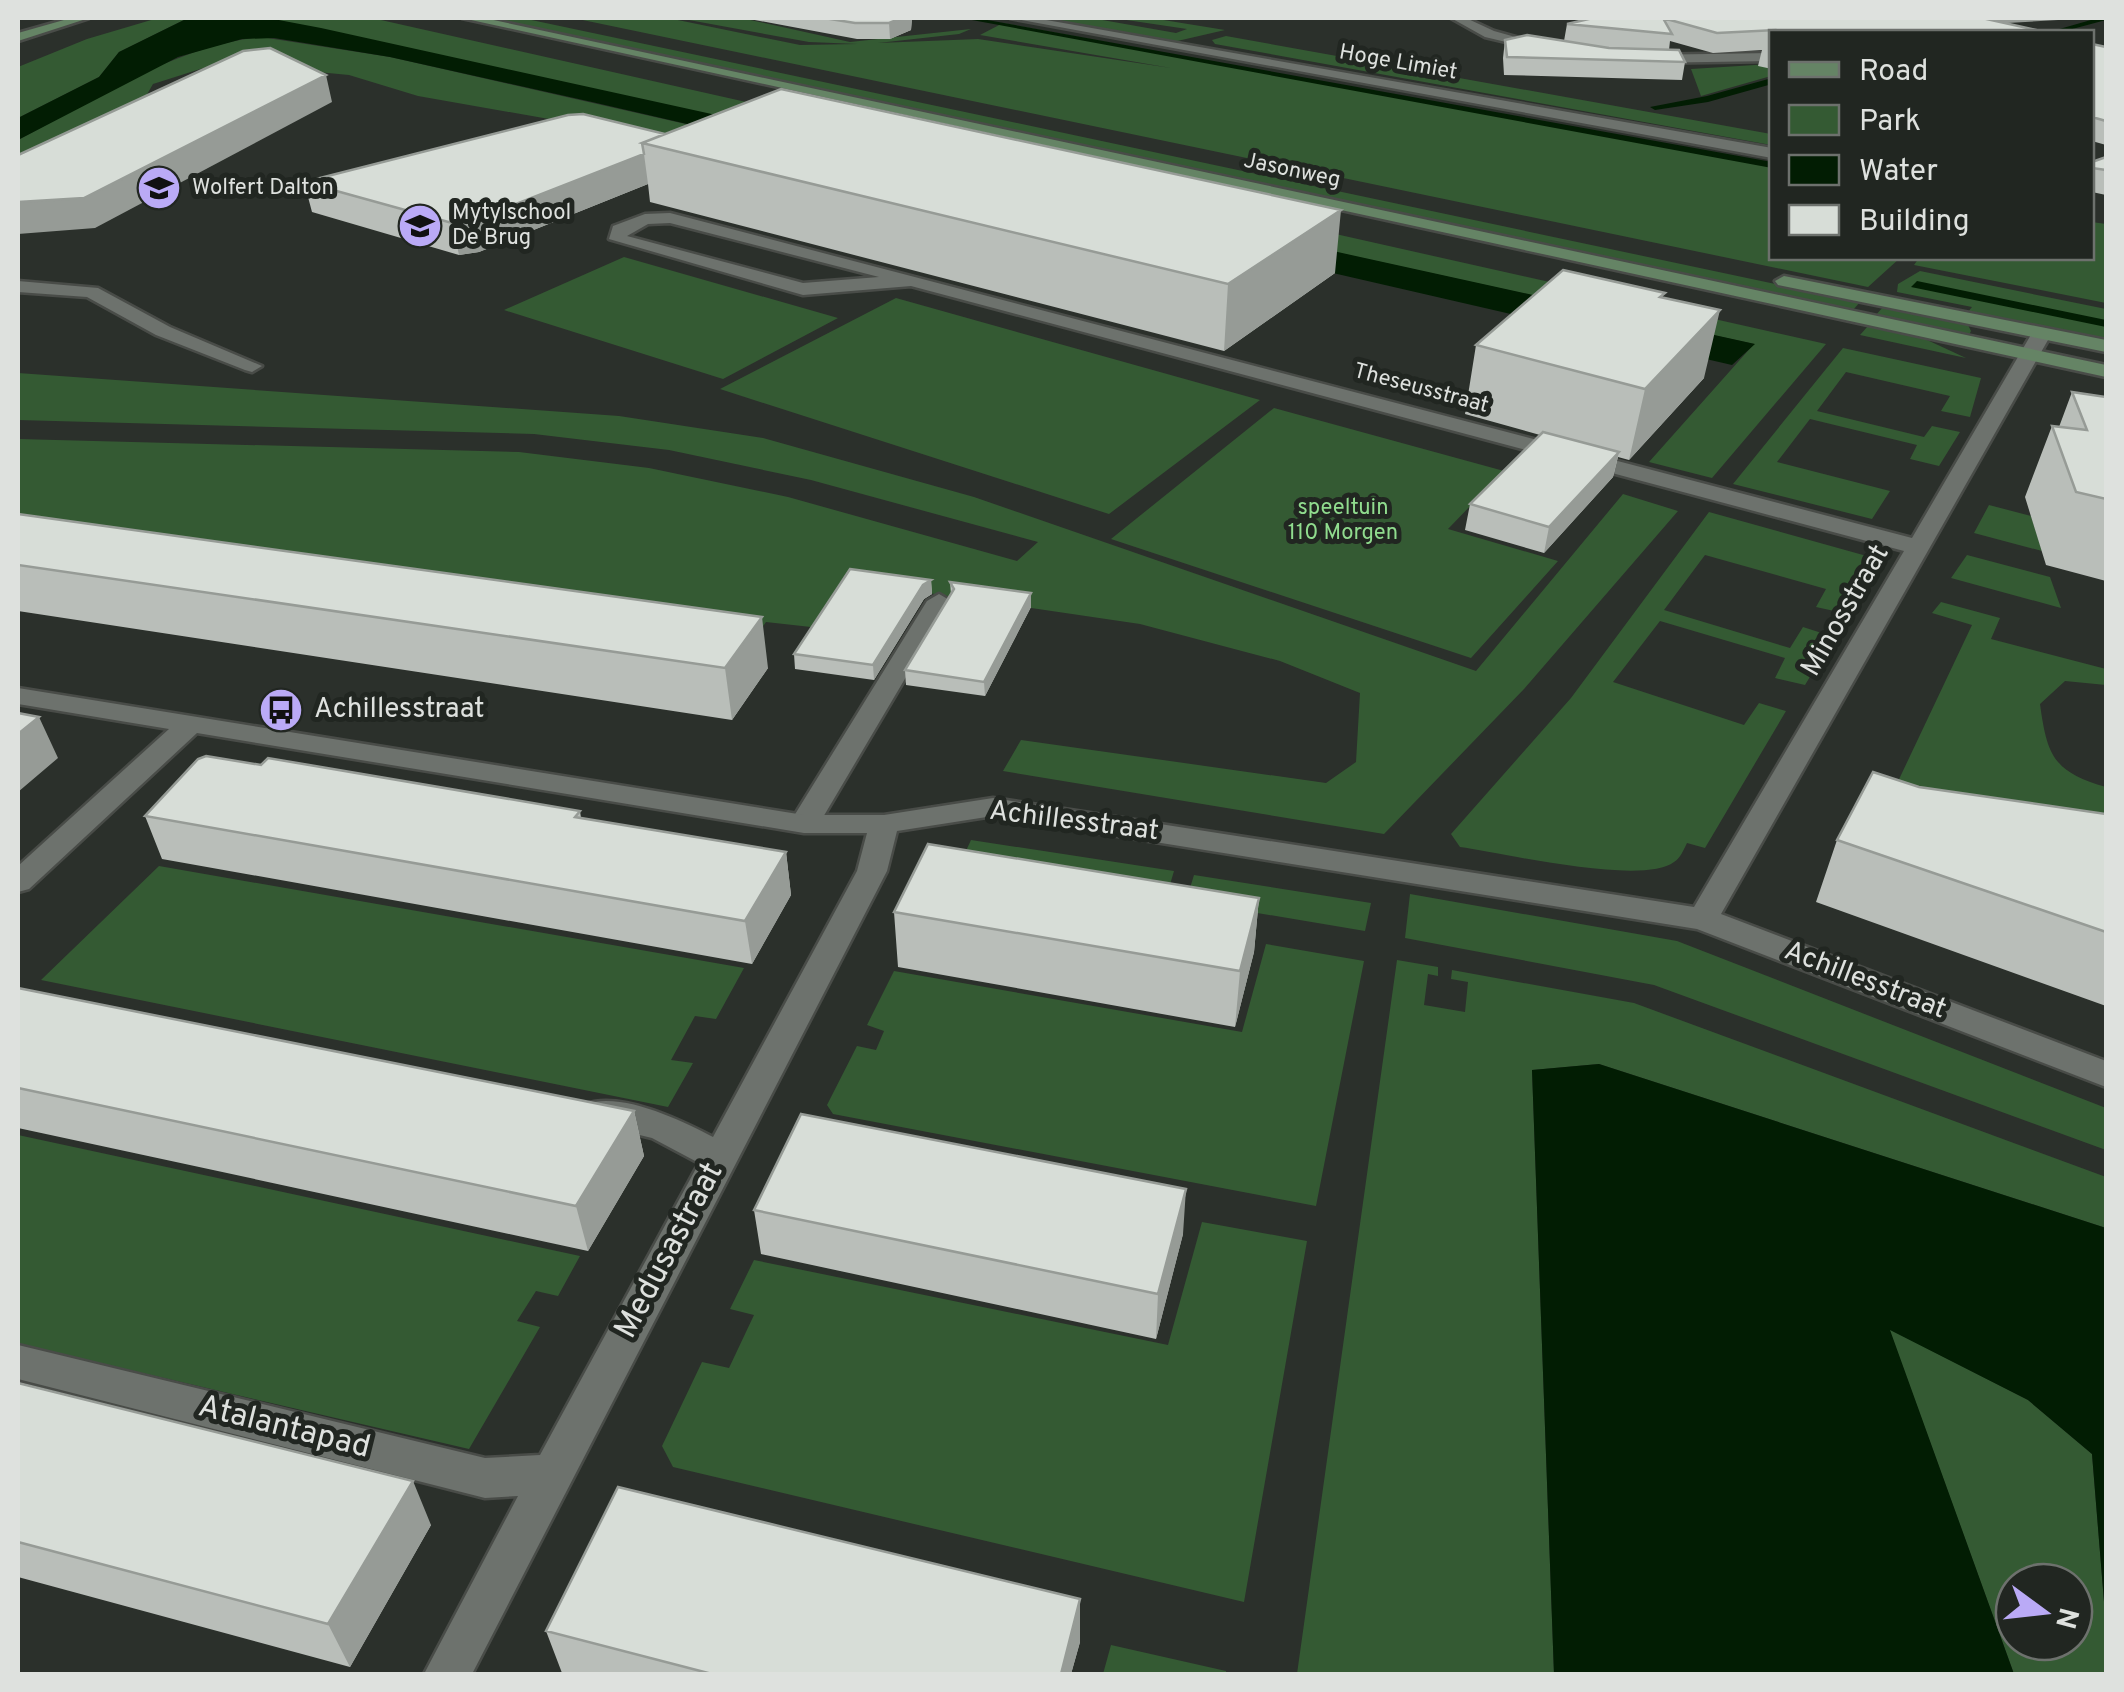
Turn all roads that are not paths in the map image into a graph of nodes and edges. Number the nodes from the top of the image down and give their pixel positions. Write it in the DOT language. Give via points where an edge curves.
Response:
graph roads {
  1 [pos="84,18"];
  2 [pos="468,18"];
  3 [pos="538,18"];
  4 [pos="1016,18"];
  5 [pos="1457,18"];
  6 [pos="18,37"];
  7 [pos="1565,51"];
  8 [pos="1769,57"];
  9 [pos="1635,59"];
  10 [pos="1769,152"];
  11 [pos="1256,169"];
  12 [pos="1760,276"];
  13 [pos="912,280"];
  14 [pos="18,287"];
  15 [pos="2042,333"];
  16 [pos="2106,346"];
  17 [pos="2030,354"];
  18 [pos="252,366"];
  19 [pos="2106,370"];
  20 [pos="1918,548"];
  21 [pos="939,601"];
  22 [pos="18,696"];
  23 [pos="190,725"];
  24 [pos="804,824"];
  25 [pos="884,824"];
  26 [pos="18,882"];
  27 [pos="1703,919"];
  28 [pos="2106,1074"];
  29 [pos="564,1106"];
  30 [pos="719,1157"];
  31 [pos="18,1362"];
  32 [pos="552,1474"];
  33 [pos="447,1674"];
  1 -- 6 [label="street"];
  2 -- 17 [label="street, Jasonweg"];
  3 -- 11 [label="street, Jasonweg"];
  4 -- 10 [label="street, Hoge Limiet"];
  5 -- 7 [label="street" via="1490,34"];
  8 -- 9 [label="street"];
  12 -- 15 [label="street"];
  13 -- 13 [label="street, Theseusstraat" via="670,218 619,230 618,239 804,289"];
  13 -- 20 [label="street, Theseusstraat"];
  14 -- 18 [label="street" via="91,292 163,332"];
  15 -- 16 [label="street"];
  15 -- 17 [label="street, Minosstraat"];
  17 -- 19 [label="street, Jasonweg"];
  17 -- 20 [label="street, Minosstraat"];
  20 -- 27 [label="street, Minosstraat"];
  21 -- 24 [label="street"];
  22 -- 23 [label="street, Achillesstraat"];
  23 -- 24 [label="street, Achillesstraat"];
  23 -- 26 [label="street"];
  24 -- 25 [label="street, Achillesstraat"];
  25 -- 27 [label="street, Achillesstraat" via="992,807"];
  25 -- 30 [label="street, Medusastraat" via="872,871"];
  27 -- 28 [label="street, Achillesstraat"];
  29 -- 30 [label="street" via="662,1126"];
  30 -- 32 [label="street, Medusastraat"];
  31 -- 32 [label="street, Atalantapad" via="485,1478"];
  32 -- 33 [label="street, Medusastraat"];
}
